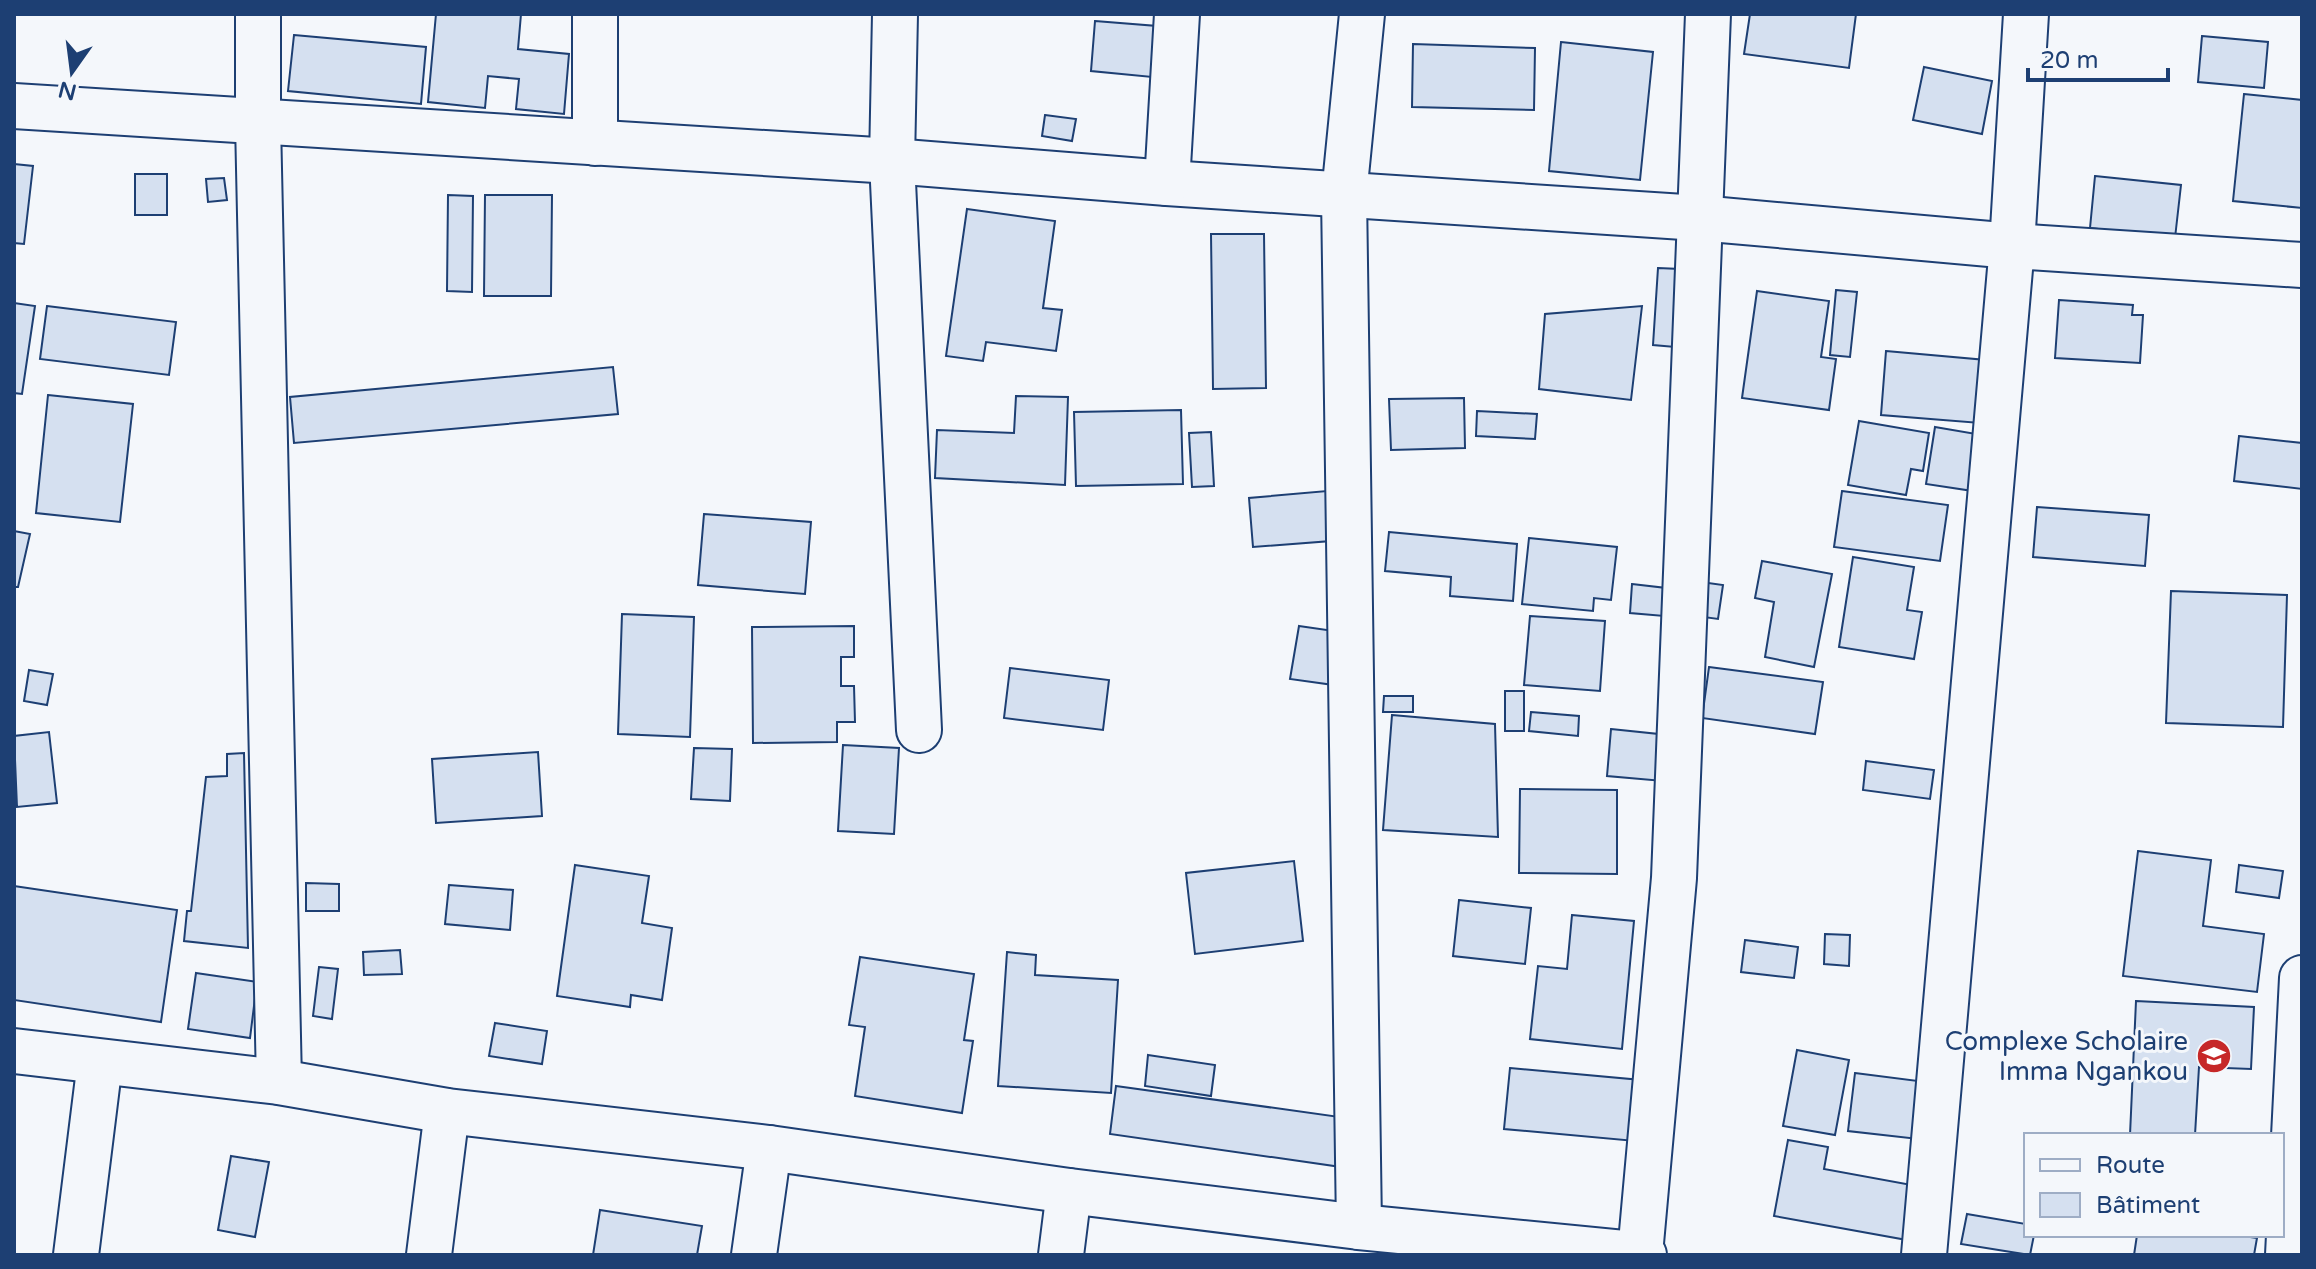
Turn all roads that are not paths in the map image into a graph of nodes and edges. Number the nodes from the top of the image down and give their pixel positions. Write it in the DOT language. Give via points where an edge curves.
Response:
graph roads {
  1 [pos="258,14"];
  2 [pos="595,14"];
  3 [pos="895,14"];
  4 [pos="1177,14"];
  5 [pos="1362,14"];
  6 [pos="1708,14"];
  7 [pos="2026,14"];
  8 [pos="14,106"];
  9 [pos="258,123"];
  10 [pos="595,143"];
  11 [pos="892,161"];
  12 [pos="1167,183"];
  13 [pos="1344,195"];
  14 [pos="1699,218"];
  15 [pos="2012,246"];
  16 [pos="2302,265"];
  17 [pos="919,730"];
  18 [pos="2302,978"];
  19 [pos="14,1051"];
  20 [pos="100,1062"];
  21 [pos="279,1082"];
  22 [pos="447,1111"];
  23 [pos="769,1148"];
  24 [pos="1069,1191"];
  25 [pos="1359,1227"];
  26 [pos="1474,1247"];
  27 [pos="76,1255"];
  28 [pos="429,1255"];
  29 [pos="754,1255"];
  30 [pos="1061,1255"];
  31 [pos="1642,1255"];
  32 [pos="1924,1255"];
  33 [pos="2288,1255"];
  1 -- 9 [label="main road"];
  2 -- 10 [label="main road"];
  3 -- 11 [label="main road"];
  4 -- 12 [label="main road"];
  5 -- 13 [label="main road"];
  6 -- 14 [label="main road"];
  7 -- 15 [label="main road"];
  8 -- 9 [label="main road"];
  9 -- 10 [label="main road"];
  9 -- 21 [label="main road"];
  10 -- 11 [label="main road"];
  11 -- 12 [label="main road"];
  11 -- 17 [label="main road"];
  12 -- 13 [label="main road"];
  13 -- 14 [label="main road"];
  13 -- 25 [label="main road"];
  14 -- 15 [label="main road"];
  14 -- 31 [label="main road" via="1674,878"];
  15 -- 16 [label="main road"];
  15 -- 32 [label="main road"];
  18 -- 33 [label="main road"];
  19 -- 20 [label="main road"];
  20 -- 21 [label="main road"];
  20 -- 27 [label="main road"];
  21 -- 22 [label="main road"];
  22 -- 23 [label="main road"];
  22 -- 28 [label="main road"];
  23 -- 24 [label="main road"];
  23 -- 29 [label="main road"];
  24 -- 25 [label="main road"];
  24 -- 30 [label="main road"];
  25 -- 26 [label="main road"];
  26 -- 31 [label="main road"];
}
